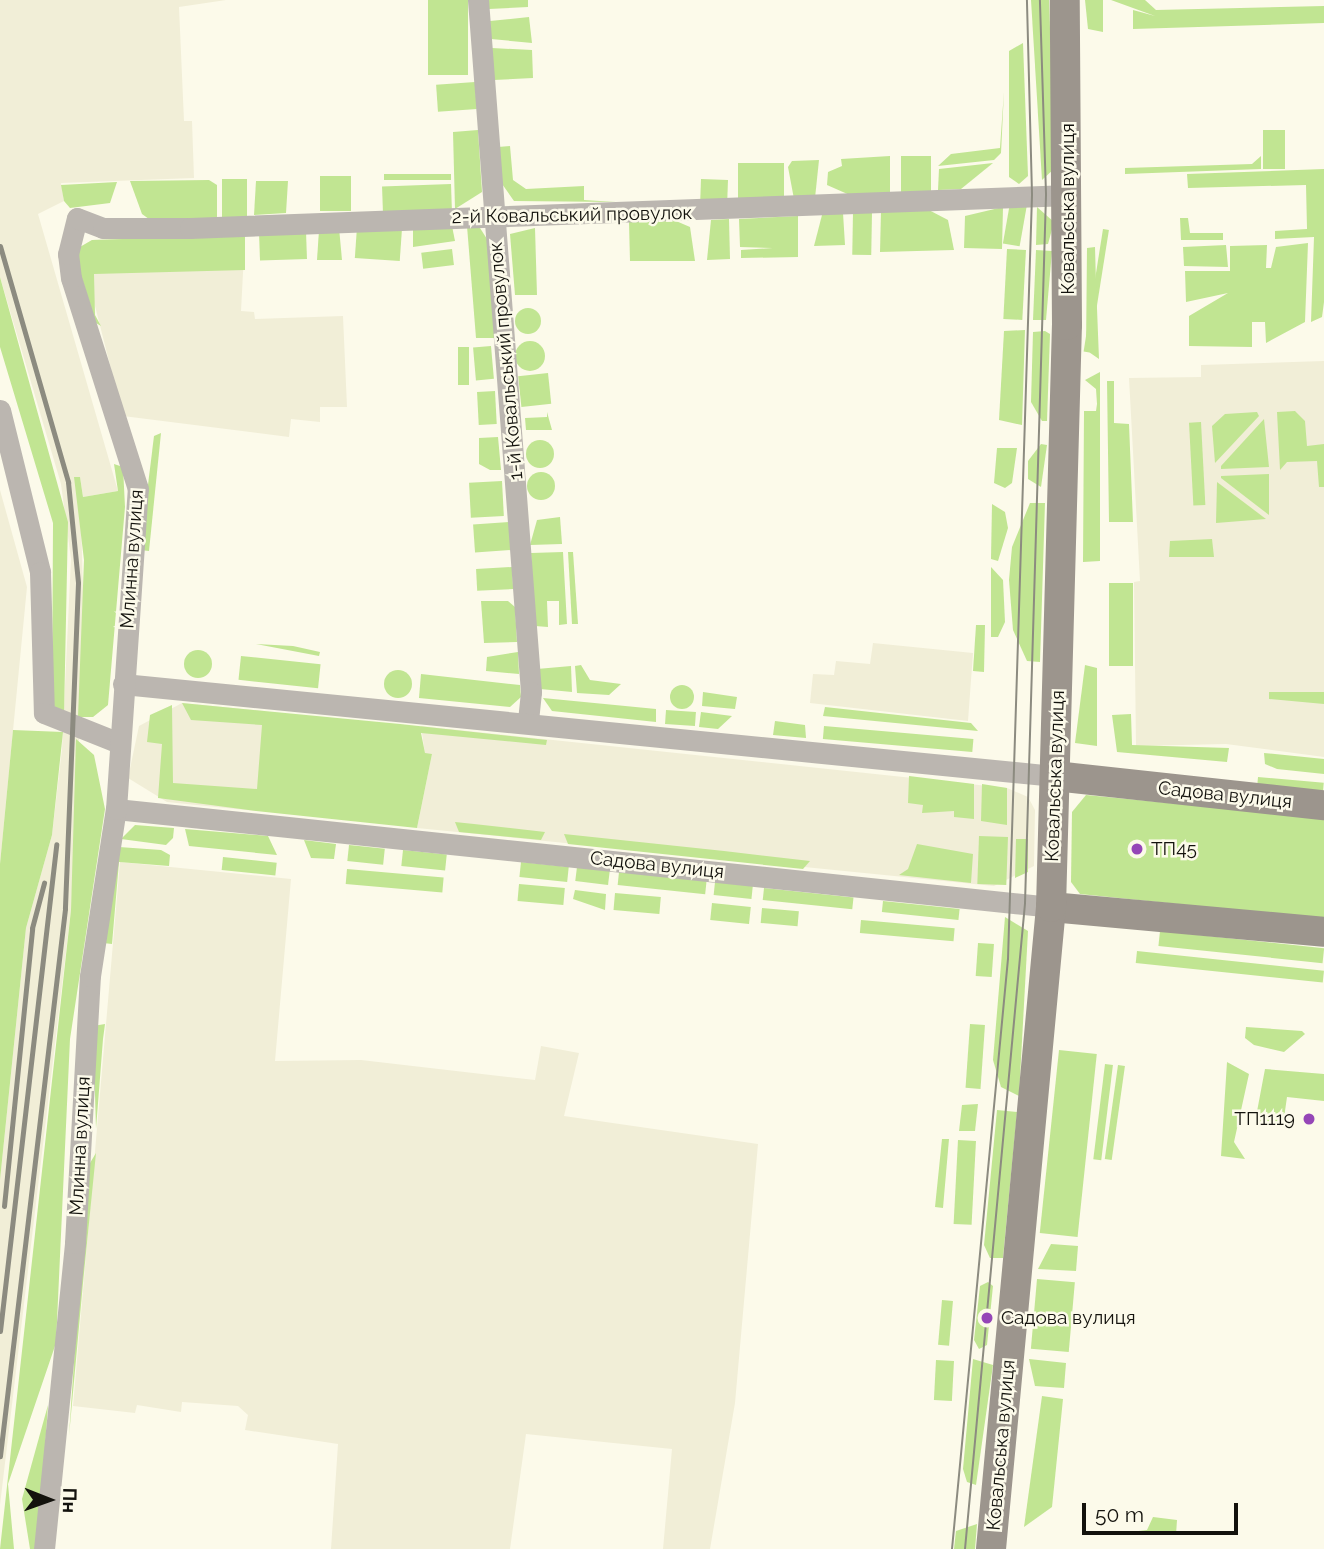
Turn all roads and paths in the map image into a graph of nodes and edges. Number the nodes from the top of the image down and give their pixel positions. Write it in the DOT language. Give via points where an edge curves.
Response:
graph roads {
  1 [pos="478,0"];
  2 [pos="1065,0"];
  3 [pos="1069,195"];
  4 [pos="494,216"];
  5 [pos="77,218"];
  6 [pos="0,410"];
  7 [pos="123,684"];
  8 [pos="528,722"];
  9 [pos="119,743"];
  10 [pos="1055,776"];
  11 [pos="1324,805"];
  12 [pos="116,808"];
  13 [pos="1051,907"];
  14 [pos="1324,932"];
  15 [pos="44,1549"];
  16 [pos="991,1549"];
  1 -- 4 [label="street, 1-й Ковальський провулок"];
  2 -- 3 [label="street, Ковальська вулиця"];
  3 -- 4 [label="street, 2-й Ковальський провулок"];
  3 -- 10 [label="street, Ковальська вулиця"];
  4 -- 5 [label="street, 2-й Ковальський провулок" via="144,229 103,228"];
  4 -- 8 [label="street, 1-й Ковальський провулок" via="531,692"];
  5 -- 7 [label="street, Млинна вулиця" via="69,247 71,278 138,477"];
  6 -- 9 [label="street" via="40,572 44,713"];
  7 -- 8 [label="street, Садова вулиця"];
  7 -- 9 [label="street, Млинна вулиця"];
  8 -- 10 [label="street, Садова вулиця"];
  9 -- 12 [label="street, Млинна вулиця"];
  10 -- 11 [label="street, Садова вулиця"];
  10 -- 13 [label="street, Ковальська вулиця"];
  12 -- 13 [label="street, Садова вулиця"];
  12 -- 15 [label="street, Млинна вулиця" via="90,976 75,1243"];
  13 -- 14 [label="street, Садова вулиця"];
  13 -- 16 [label="street, Ковальська вулиця"];
}
